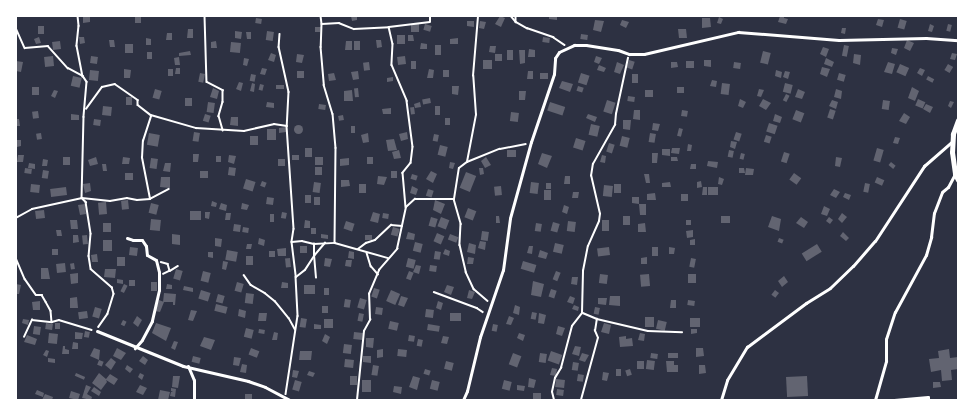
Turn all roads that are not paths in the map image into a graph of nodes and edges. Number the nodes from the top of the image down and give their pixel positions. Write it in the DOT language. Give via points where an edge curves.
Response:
graph roads {
  1 [pos="958,40"];
  2 [pos="958,120"];
  3 [pos="952,142"];
  4 [pos="955,174"];
  5 [pos="958,180"];
  6 [pos="127,238"];
  7 [pos="97,331"];
  8 [pos="135,348"];
  9 [pos="188,366"];
  10 [pos="287,399"];
  11 [pos="194,400"];
  12 [pos="463,400"];
  13 [pos="722,400"];
  14 [pos="875,400"];
  15 [pos="894,400"];
  16 [pos="928,400"];
  1 -- 12 [label="street" via="839,40 738,32 644,54 629,54 586,45 574,45 559,52 555,58 554,74 531,142 510,218 503,270 480,337"];
  2 -- 3 [label="main road"];
  3 -- 4 [label="main road"];
  3 -- 13 [label="street" via="924,166 875,241 853,266 830,288 747,347 726,380"];
  4 -- 5 [label="main road"];
  4 -- 14 [label="street" via="942,192 934,213 926,255 895,312 886,339 886,361"];
  6 -- 8 [label="street" via="142,240 147,255 156,260 158,278 158,296 152,321"];
  7 -- 8 [label="street"];
  8 -- 9 [label="street"];
  9 -- 10 [label="street" via="248,381"];
  9 -- 11 [label="street" via="194,380"];
  15 -- 16 [label="street" via="928,397"];
}
